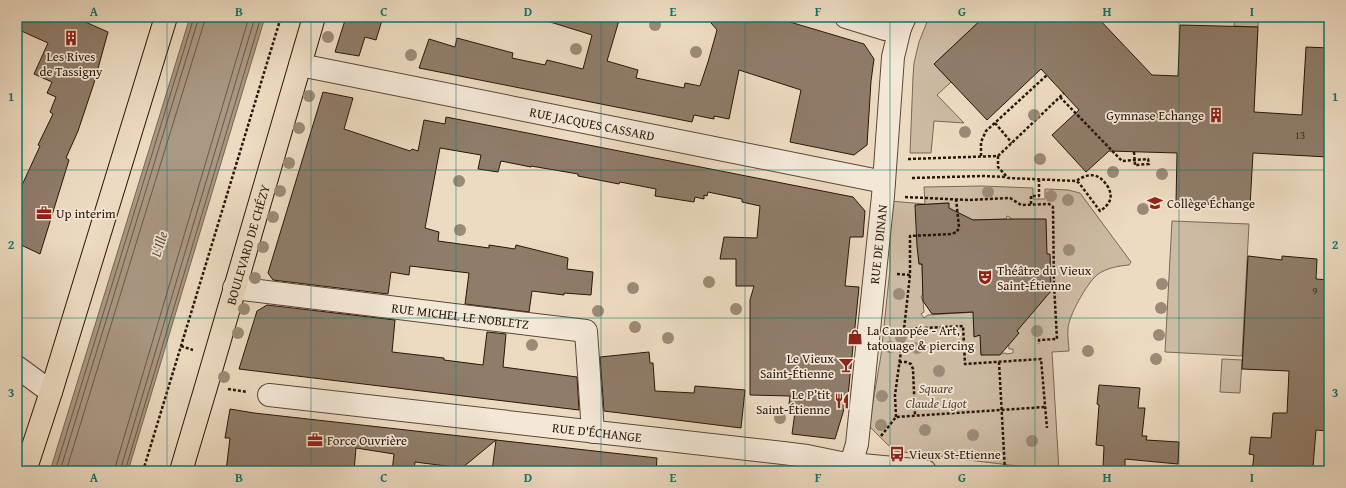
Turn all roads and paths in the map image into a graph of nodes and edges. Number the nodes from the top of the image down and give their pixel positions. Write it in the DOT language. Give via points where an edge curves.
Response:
graph roads {
  1 [pos="166,17"];
  2 [pos="281,17"];
  3 [pos="314,17"];
  4 [pos="846,17"];
  5 [pos="903,22"];
  6 [pos="300,65"];
  7 [pos="1047,75"];
  8 [pos="1064,93"];
  9 [pos="1060,97"];
  10 [pos="995,123"];
  11 [pos="1012,143"];
  12 [pos="1134,152"];
  13 [pos="981,156"];
  14 [pos="998,156"];
  15 [pos="910,159"];
  16 [pos="912,178"];
  17 [pos="1008,178"];
  18 [pos="1039,179"];
  19 [pos="1076,181"];
  20 [pos="884,182"];
  21 [pos="925,197"];
  22 [pos="956,199"];
  23 [pos="1031,204"];
  24 [pos="234,288"];
  25 [pos="904,329"];
  26 [pos="1039,344"];
  27 [pos="181,346"];
  28 [pos="199,352"];
  29 [pos="899,362"];
  30 [pos="999,362"];
  31 [pos="17,367"];
  32 [pos="206,386"];
  33 [pos="51,392"];
  34 [pos="269,395"];
  35 [pos="1045,407"];
  36 [pos="1002,410"];
  37 [pos="915,415"];
  38 [pos="896,417"];
  39 [pos="1047,428"];
  40 [pos="593,432"];
  41 [pos="853,459"];
  42 [pos="26,470"];
  43 [pos="143,471"];
  44 [pos="181,471"];
  45 [pos="925,471"];
  46 [pos="1005,471"];
  1 -- 33 [label="main road"];
  2 -- 27 [label="path"];
  3 -- 6 [label="main road, BOULEVARD DE CHÉZY"];
  4 -- 5 [label="street" via="885,29"];
  5 -- 20 [label="street, RUE DE DINAN" via="893,57"];
  6 -- 20 [label="street, RUE JACQUES CASSARD"];
  6 -- 24 [label="main road, BOULEVARD DE CHÉZY"];
  7 -- 10 [label="path"];
  8 -- 9 [label="path"];
  9 -- 11 [label="path"];
  9 -- 12 [label="path, bridge" via="1122,161 1148,159 1149,164 1134,165"];
  10 -- 11 [label="path"];
  10 -- 13 [label="path" via="986,131 981,142"];
  11 -- 14 [label="path"];
  13 -- 14 [label="path"];
  13 -- 15 [label="path"];
  14 -- 17 [label="path" via="998,167"];
  16 -- 17 [label="path"];
  17 -- 18 [label="path"];
  18 -- 19 [label="path"];
  18 -- 23 [label="path" via="1039,196 1031,196"];
  19 -- 19 [label="path" via="1100,211 1107,206 1111,198 1104,180 1090,175"];
  20 -- 41 [label="street, RUE DE DINAN"];
  21 -- 22 [label="path"];
  22 -- 23 [label="path" via="1010,198 1020,205"];
  22 -- 25 [label="path" via="959,227 957,232 910,236 910,275"];
  23 -- 26 [label="path" via="1049,204 1053,207 1057,339 1039,340"];
  24 -- 32 [label="main road, BOULEVARD DE CHÉZY"];
  24 -- 40 [label="street, RUE MICHEL LE NOBLETZ" via="586,332"];
  25 -- 29 [label="path"];
  25 -- 30 [label="path" via="963,326 965,364"];
  27 -- 28 [label="path"];
  27 -- 43 [label="path"];
  29 -- 37 [label="path" via="911,364 913,369"];
  29 -- 38 [label="path" via="894,395"];
  30 -- 35 [label="path" via="1041,359"];
  30 -- 36 [label="path"];
  31 -- 33 [label="street"];
  32 -- 34 [label="path"];
  32 -- 44 [label="main road, BOULEVARD DE CHÉZY"];
  33 -- 42 [label="main road"];
  34 -- 40 [label="street, RUE D'ÉCHANGE"];
  35 -- 36 [label="path"];
  35 -- 39 [label="path"];
  36 -- 37 [label="path"];
  36 -- 46 [label="path"];
  37 -- 38 [label="path"];
  38 -- 41 [label="path" via="874,445"];
  40 -- 41 [label="street, RUE D'ÉCHANGE" via="807,456 841,463"];
  41 -- 45 [label="street, RUE D'ÉCHANGE"];
}
